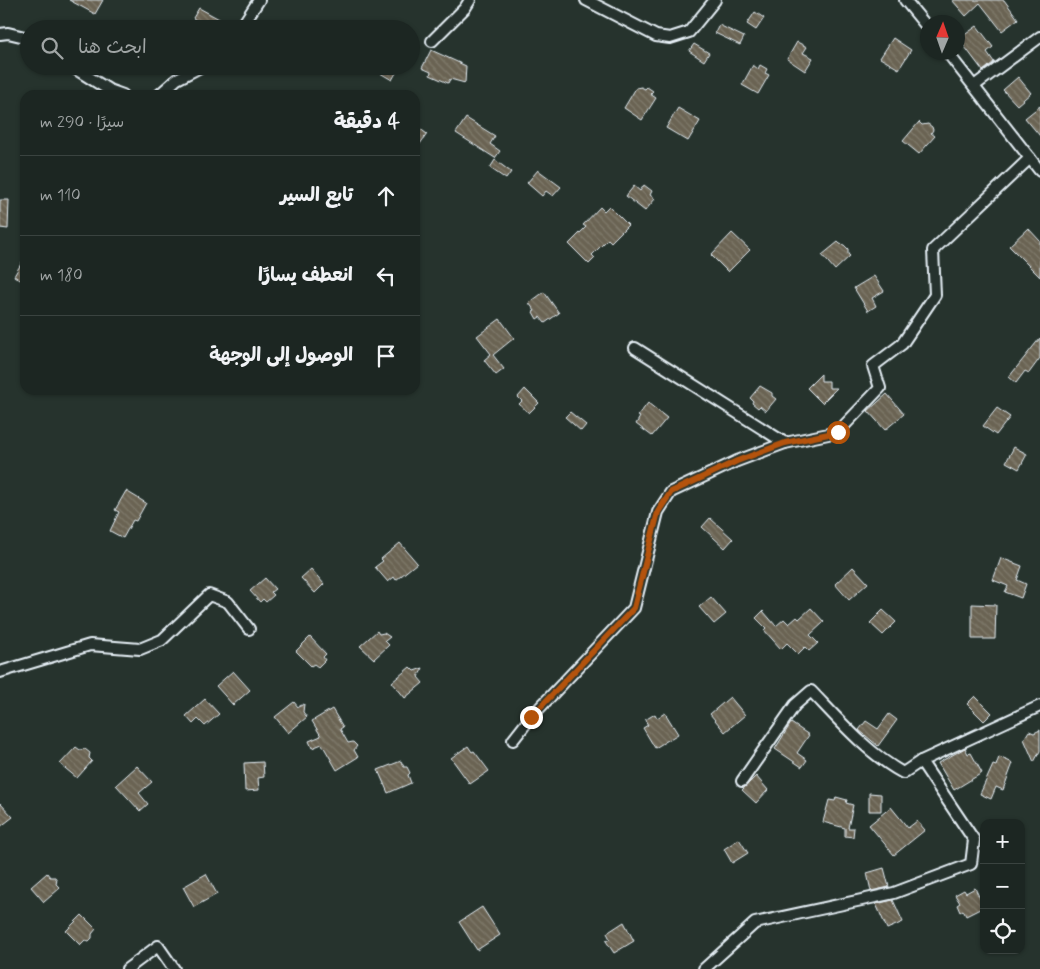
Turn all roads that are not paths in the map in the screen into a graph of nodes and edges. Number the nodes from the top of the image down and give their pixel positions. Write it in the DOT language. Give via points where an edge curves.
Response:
graph roads {
  1 [pos="259,0"];
  2 [pos="470,0"];
  3 [pos="586,0"];
  4 [pos="715,0"];
  5 [pos="905,0"];
  6 [pos="920,18"];
  7 [pos="246,20"];
  8 [pos="0,34"];
  9 [pos="20,36"];
  10 [pos="1040,37"];
  11 [pos="432,40"];
  12 [pos="953,60"];
  13 [pos="86,75"];
  14 [pos="185,75"];
  15 [pos="974,86"];
  16 [pos="109,90"];
  17 [pos="165,90"];
  18 [pos="1030,158"];
  19 [pos="1040,170"];
  20 [pos="635,348"];
  21 [pos="785,443"];
  22 [pos="249,629"];
  23 [pos="0,672"];
  24 [pos="1040,706"];
  25 [pos="513,740"];
  26 [pos="921,761"];
  27 [pos="742,781"];
  28 [pos="127,969"];
  29 [pos="174,969"];
  30 [pos="704,969"];
  1 -- 7 [label="street"];
  2 -- 11 [label="street"];
  3 -- 4 [label="street" via="656,36 670,38 689,32"];
  5 -- 6 [label="street"];
  8 -- 9 [label="street"];
  10 -- 15 [label="street"];
  12 -- 15 [label="street"];
  13 -- 16 [label="street"];
  14 -- 17 [label="street"];
  15 -- 18 [label="street"];
  18 -- 19 [label="street"];
  18 -- 21 [label="street" via="933,250 935,295 902,344 874,366 880,388 838,432"];
  20 -- 21 [label="street"];
  21 -- 25 [label="street" via="671,492 658,512 634,608"];
  22 -- 23 [label="street" via="228,602 209,595 162,640 140,649 90,645"];
  24 -- 26 [label="street"];
  26 -- 27 [label="street" via="903,773 886,763 811,691 795,705"];
  26 -- 30 [label="street" via="974,840 971,864 894,893 755,923"];
  28 -- 29 [label="street" via="158,946"];
}
